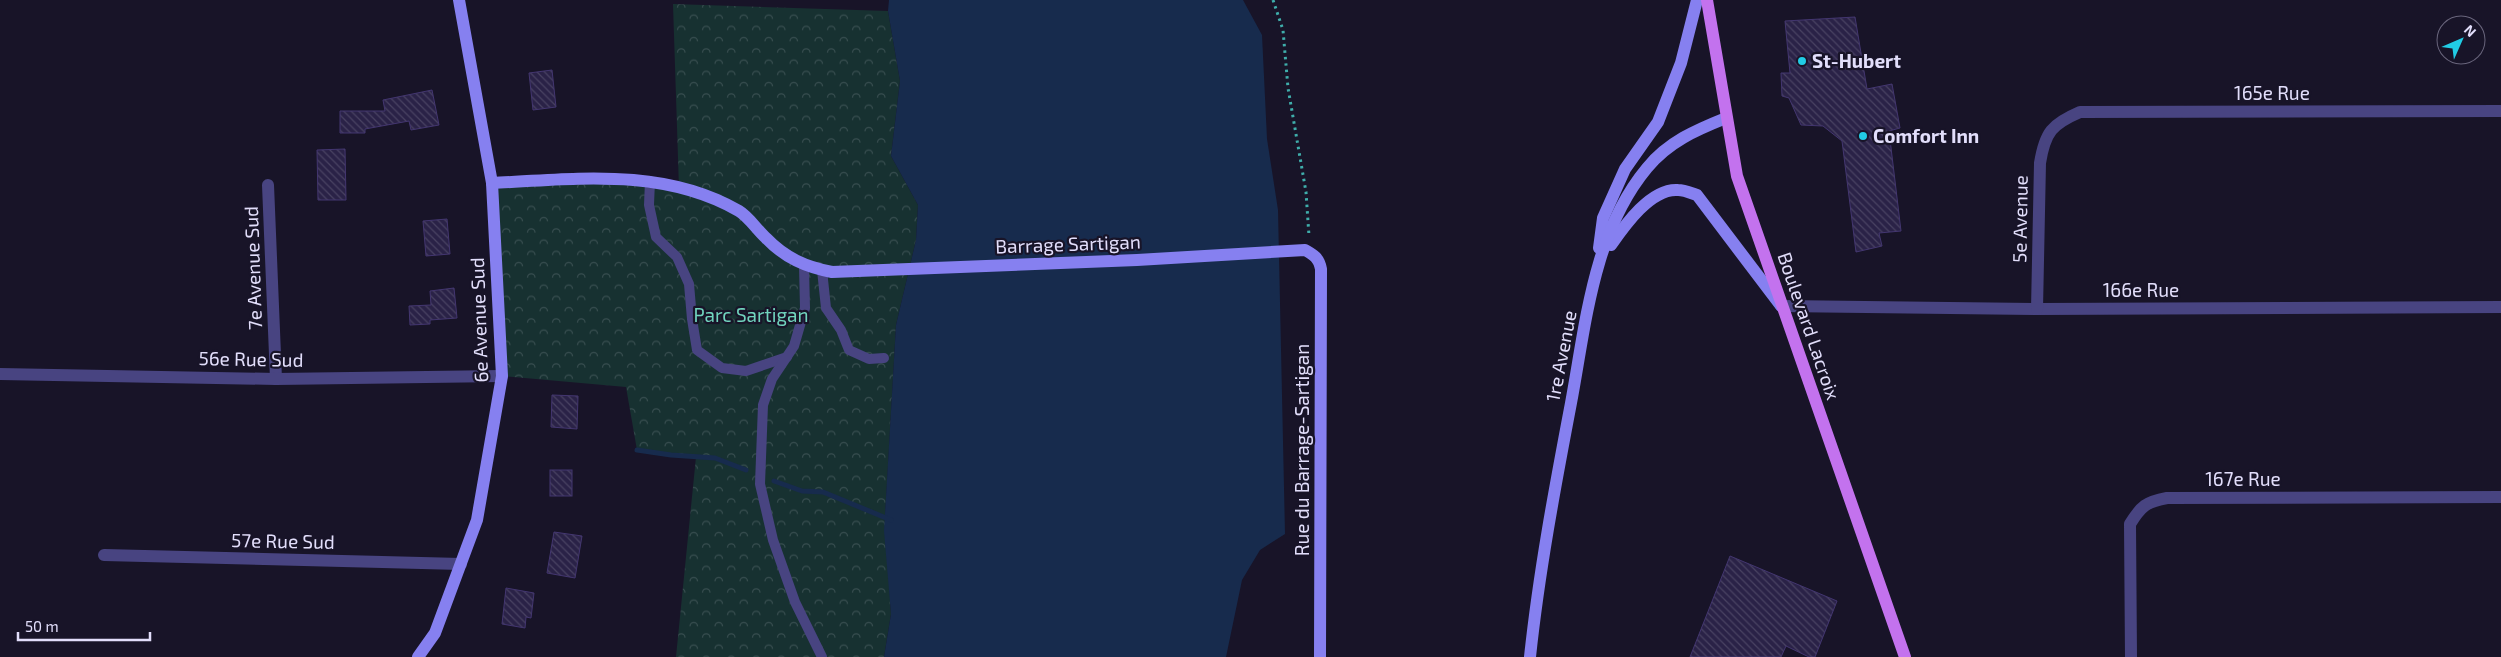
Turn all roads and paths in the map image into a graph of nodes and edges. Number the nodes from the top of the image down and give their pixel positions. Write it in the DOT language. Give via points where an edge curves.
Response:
graph roads {
  1 [pos="459,0"];
  2 [pos="1273,0"];
  3 [pos="1697,0"];
  4 [pos="1707,0"];
  5 [pos="2501,111"];
  6 [pos="1726,118"];
  7 [pos="2049,132"];
  8 [pos="650,181"];
  9 [pos="492,183"];
  10 [pos="268,185"];
  11 [pos="1307,251"];
  12 [pos="1597,265"];
  13 [pos="804,266"];
  14 [pos="827,271"];
  15 [pos="1781,306"];
  16 [pos="2501,306"];
  17 [pos="2037,309"];
  18 [pos="787,357"];
  19 [pos="884,358"];
  20 [pos="0,374"];
  21 [pos="502,376"];
  22 [pos="276,379"];
  23 [pos="2501,497"];
  24 [pos="104,555"];
  25 [pos="461,564"];
  26 [pos="418,657"];
  27 [pos="822,657"];
  28 [pos="1320,657"];
  29 [pos="1530,657"];
  30 [pos="1905,657"];
  31 [pos="2131,657"];
  1 -- 9 [label="main road, 6e Avenue Sud"];
  2 -- 11 [label="path" via="1283,30 1288,88 1306,192"];
  3 -- 12 [label="main road" via="1681,64 1658,122 1625,168 1603,218"];
  4 -- 6 [label="main road, Boulevard Lacroix"];
  5 -- 7 [label="street, 165e Rue" via="2080,112 2060,121"];
  6 -- 12 [label="main road, 1re Avenue" via="1667,147 1647,168 1620,208"];
  6 -- 15 [label="main road, Boulevard Lacroix" via="1737,176"];
  7 -- 17 [label="street, 5e Avenue" via="2040,163"];
  8 -- 9 [label="main road" via="602,177"];
  8 -- 13 [label="main road" via="694,192 740,212 771,244"];
  8 -- 18 [label="lane" via="649,205 656,237 677,257 689,284 698,350 722,368 746,371"];
  9 -- 21 [label="main road, 6e Avenue Sud"];
  10 -- 22 [label="street, 7e Avenue Sud"];
  11 -- 14 [label="main road, Barrage Sartigan"];
  11 -- 28 [label="main road, Rue du Barrage-Sartigan" via="1319,260 1321,269"];
  12 -- 15 [label="main road" via="1630,218 1660,194 1677,190 1697,195"];
  12 -- 29 [label="main road, 1re Avenue" via="1557,472"];
  13 -- 14 [label="main road"];
  13 -- 18 [label="lane" via="805,308 794,346"];
  14 -- 19 [label="lane" via="826,308 841,330 849,350 869,359"];
  15 -- 17 [label="street, 166e Rue"];
  15 -- 30 [label="main road, Boulevard Lacroix"];
  16 -- 17 [label="street, 166e Rue"];
  18 -- 27 [label="lane" via="772,379 763,406 760,484 773,540 796,602"];
  20 -- 22 [label="street, 56e Rue Sud"];
  21 -- 22 [label="street, 56e Rue Sud"];
  21 -- 25 [label="main road, 6e Avenue Sud" via="477,520"];
  23 -- 31 [label="street, 167e Rue" via="2166,498 2149,501 2130,524"];
  24 -- 25 [label="street, 57e Rue Sud"];
  25 -- 26 [label="main road, 6e Avenue Sud" via="434,633"];
}
